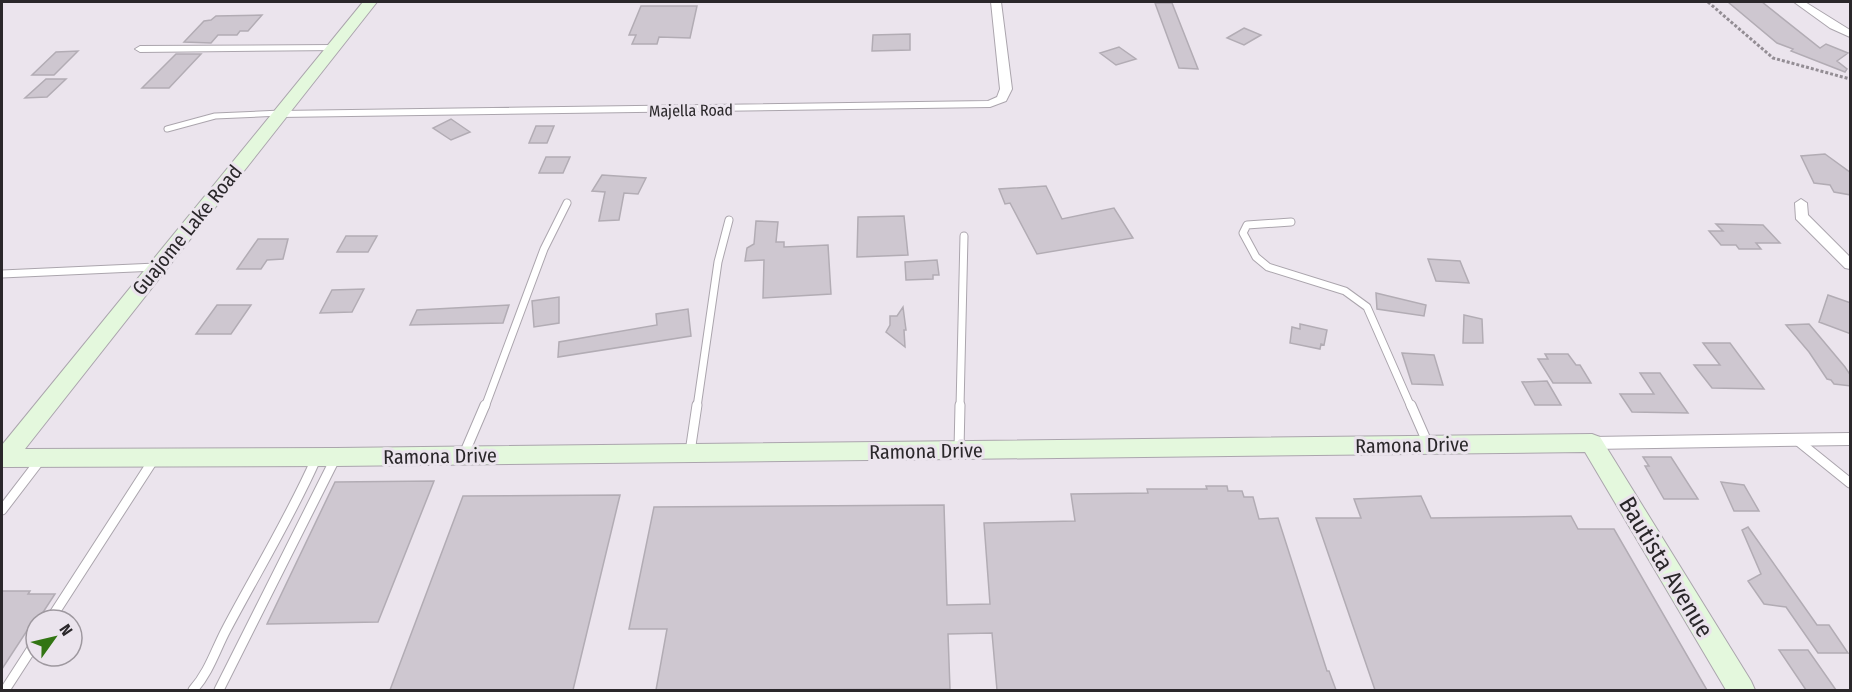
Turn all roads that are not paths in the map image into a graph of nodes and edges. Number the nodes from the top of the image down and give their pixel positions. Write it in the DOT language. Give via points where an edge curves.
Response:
graph roads {
  1 [pos="370,2"];
  2 [pos="996,2"];
  3 [pos="1799,2"];
  4 [pos="1851,34"];
  5 [pos="335,48"];
  6 [pos="140,49"];
  7 [pos="281,114"];
  8 [pos="167,129"];
  9 [pos="567,203"];
  10 [pos="1801,203"];
  11 [pos="729,220"];
  12 [pos="1291,222"];
  13 [pos="964,236"];
  14 [pos="1851,265"];
  15 [pos="158,267"];
  16 [pos="2,274"];
  17 [pos="1851,439"];
  18 [pos="1797,440"];
  19 [pos="1592,443"];
  20 [pos="1429,445"];
  21 [pos="959,450"];
  22 [pos="690,453"];
  23 [pos="464,456"];
  24 [pos="326,457"];
  25 [pos="3,458"];
  26 [pos="42,458"];
  27 [pos="154,458"];
  28 [pos="1851,483"];
  29 [pos="2,510"];
  30 [pos="58,608"];
  31 [pos="24,661"];
  32 [pos="5,690"];
  33 [pos="193,690"];
  34 [pos="219,690"];
  35 [pos="1741,690"];
  1 -- 5 [label="street, Guajome Lake Road"];
  2 -- 7 [label="street, Majella Road" via="1006,89 1002,99 990,104"];
  3 -- 4 [label="street"];
  5 -- 6 [label="street"];
  5 -- 7 [label="street, Guajome Lake Road"];
  7 -- 8 [label="lane" via="214,116"];
  7 -- 15 [label="street, Guajome Lake Road"];
  9 -- 23 [label="lane" via="544,249"];
  10 -- 14 [label="street" via="1801,216"];
  11 -- 22 [label="lane" via="718,262"];
  12 -- 20 [label="lane" via="1247,225 1243,233 1256,257 1268,267 1345,291 1366,307"];
  13 -- 21 [label="lane"];
  15 -- 16 [label="lane"];
  15 -- 25 [label="street, Guajome Lake Road"];
  17 -- 18 [label="street, Ramona Drive"];
  18 -- 19 [label="street, Ramona Drive"];
  18 -- 28 [label="lane"];
  19 -- 20 [label="street, Ramona Drive"];
  19 -- 35 [label="street, Bautista Avenue"];
  20 -- 21 [label="street, Ramona Drive"];
  21 -- 22 [label="street, Ramona Drive"];
  22 -- 23 [label="street, Ramona Drive"];
  23 -- 24 [label="street, Ramona Drive"];
  24 -- 27 [label="street, Ramona Drive"];
  24 -- 33 [label="lane" via="302,491 201,682"];
  24 -- 34 [label="lane"];
  25 -- 26 [label="street, Ramona Drive"];
  26 -- 27 [label="street, Ramona Drive"];
  26 -- 29 [label="lane"];
  27 -- 30 [label="lane"];
  31 -- 32 [label="lane"];
}
